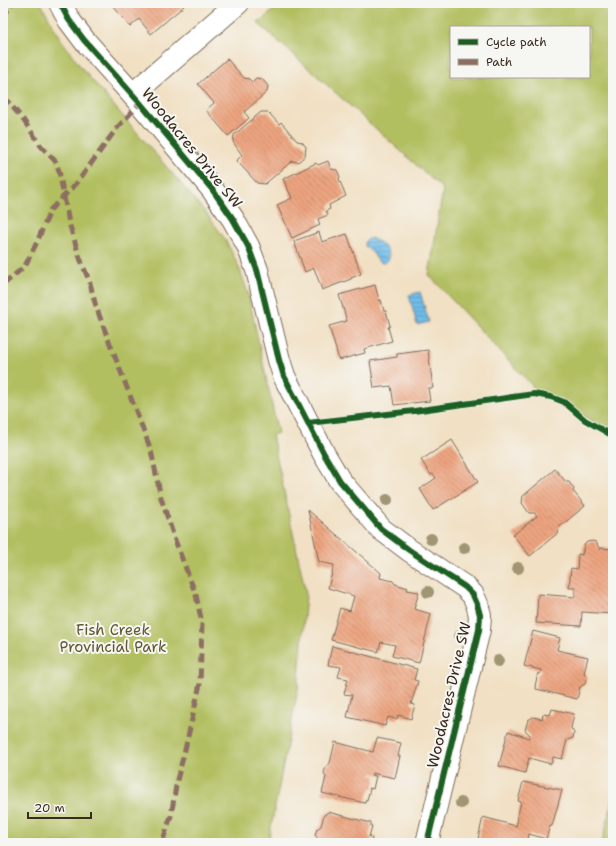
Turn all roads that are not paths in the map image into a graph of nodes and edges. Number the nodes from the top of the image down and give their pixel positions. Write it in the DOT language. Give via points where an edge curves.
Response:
graph roads {
  1 [pos="60,3"];
  2 [pos="238,3"];
  3 [pos="132,94"];
  4 [pos="427,843"];
  1 -- 3 [label="street, Woodacres Drive SW" via="84,40"];
  2 -- 3 [label="street"];
  3 -- 4 [label="street, Woodacres Drive SW" via="212,189 233,218 257,270 284,376 340,481 381,529 465,587 477,604 480,615 479,630"];
}
